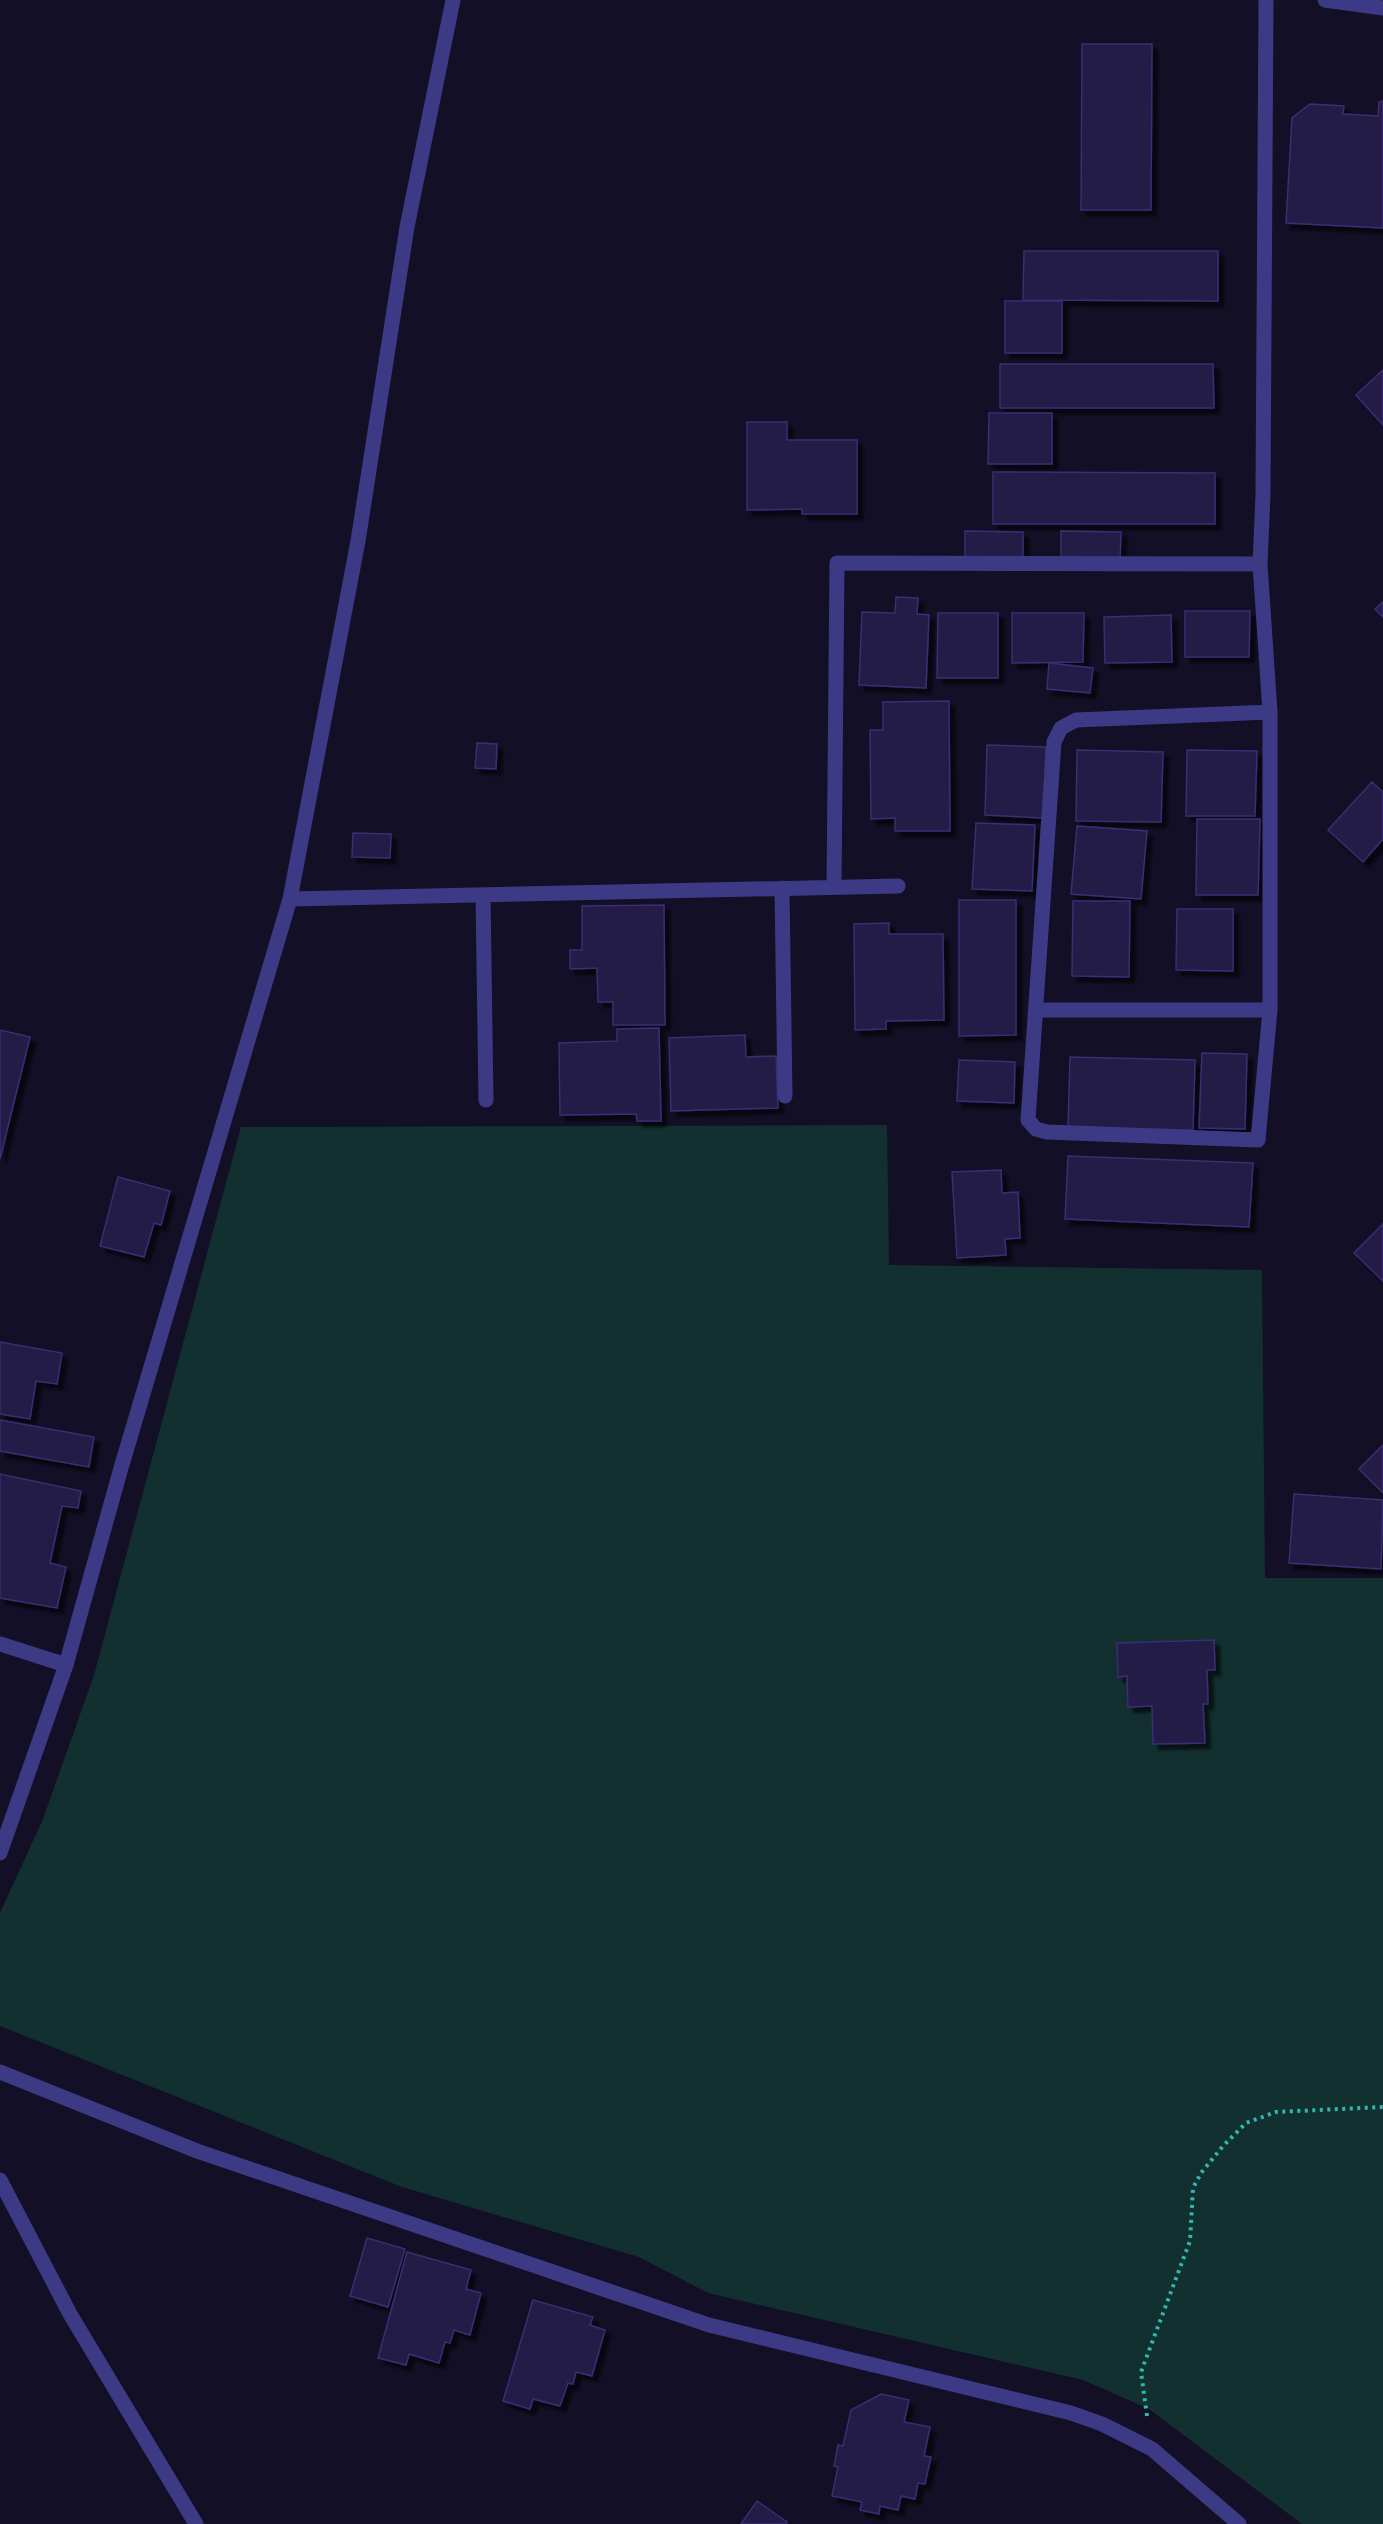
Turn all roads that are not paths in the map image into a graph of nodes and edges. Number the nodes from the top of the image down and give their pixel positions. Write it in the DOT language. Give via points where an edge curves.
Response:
graph roads {
  1 [pos="453,0"];
  2 [pos="1266,0"];
  3 [pos="1325,0"];
  4 [pos="1383,8"];
  5 [pos="1260,564"];
  6 [pos="1270,712"];
  7 [pos="898,886"];
  8 [pos="834,887"];
  9 [pos="782,888"];
  10 [pos="483,895"];
  11 [pos="290,899"];
  12 [pos="1036,1010"];
  13 [pos="1270,1010"];
  14 [pos="785,1096"];
  15 [pos="486,1100"];
  16 [pos="0,1644"];
  17 [pos="66,1665"];
  18 [pos="0,1853"];
  19 [pos="0,2072"];
  20 [pos="0,2180"];
  21 [pos="196,2524"];
  22 [pos="1239,2524"];
  1 -- 11 [label="street" via="407,227 358,541"];
  2 -- 5 [label="street"];
  3 -- 4 [label="street"];
  5 -- 6 [label="street"];
  5 -- 8 [label="street" via="837,563"];
  6 -- 12 [label="street" via="1076,720 1061,728 1054,742"];
  6 -- 13 [label="street"];
  7 -- 8 [label="street"];
  8 -- 9 [label="street"];
  9 -- 10 [label="street"];
  9 -- 14 [label="street"];
  10 -- 11 [label="street"];
  10 -- 15 [label="street"];
  11 -- 17 [label="street"];
  12 -- 13 [label="street"];
  12 -- 13 [label="street" via="1028,1120 1036,1129 1258,1140"];
  16 -- 17 [label="street"];
  17 -- 18 [label="street"];
  19 -- 22 [label="street" via="197,2151 709,2325 1071,2413 1102,2424 1152,2449"];
  20 -- 21 [label="street" via="70,2314"];
}
